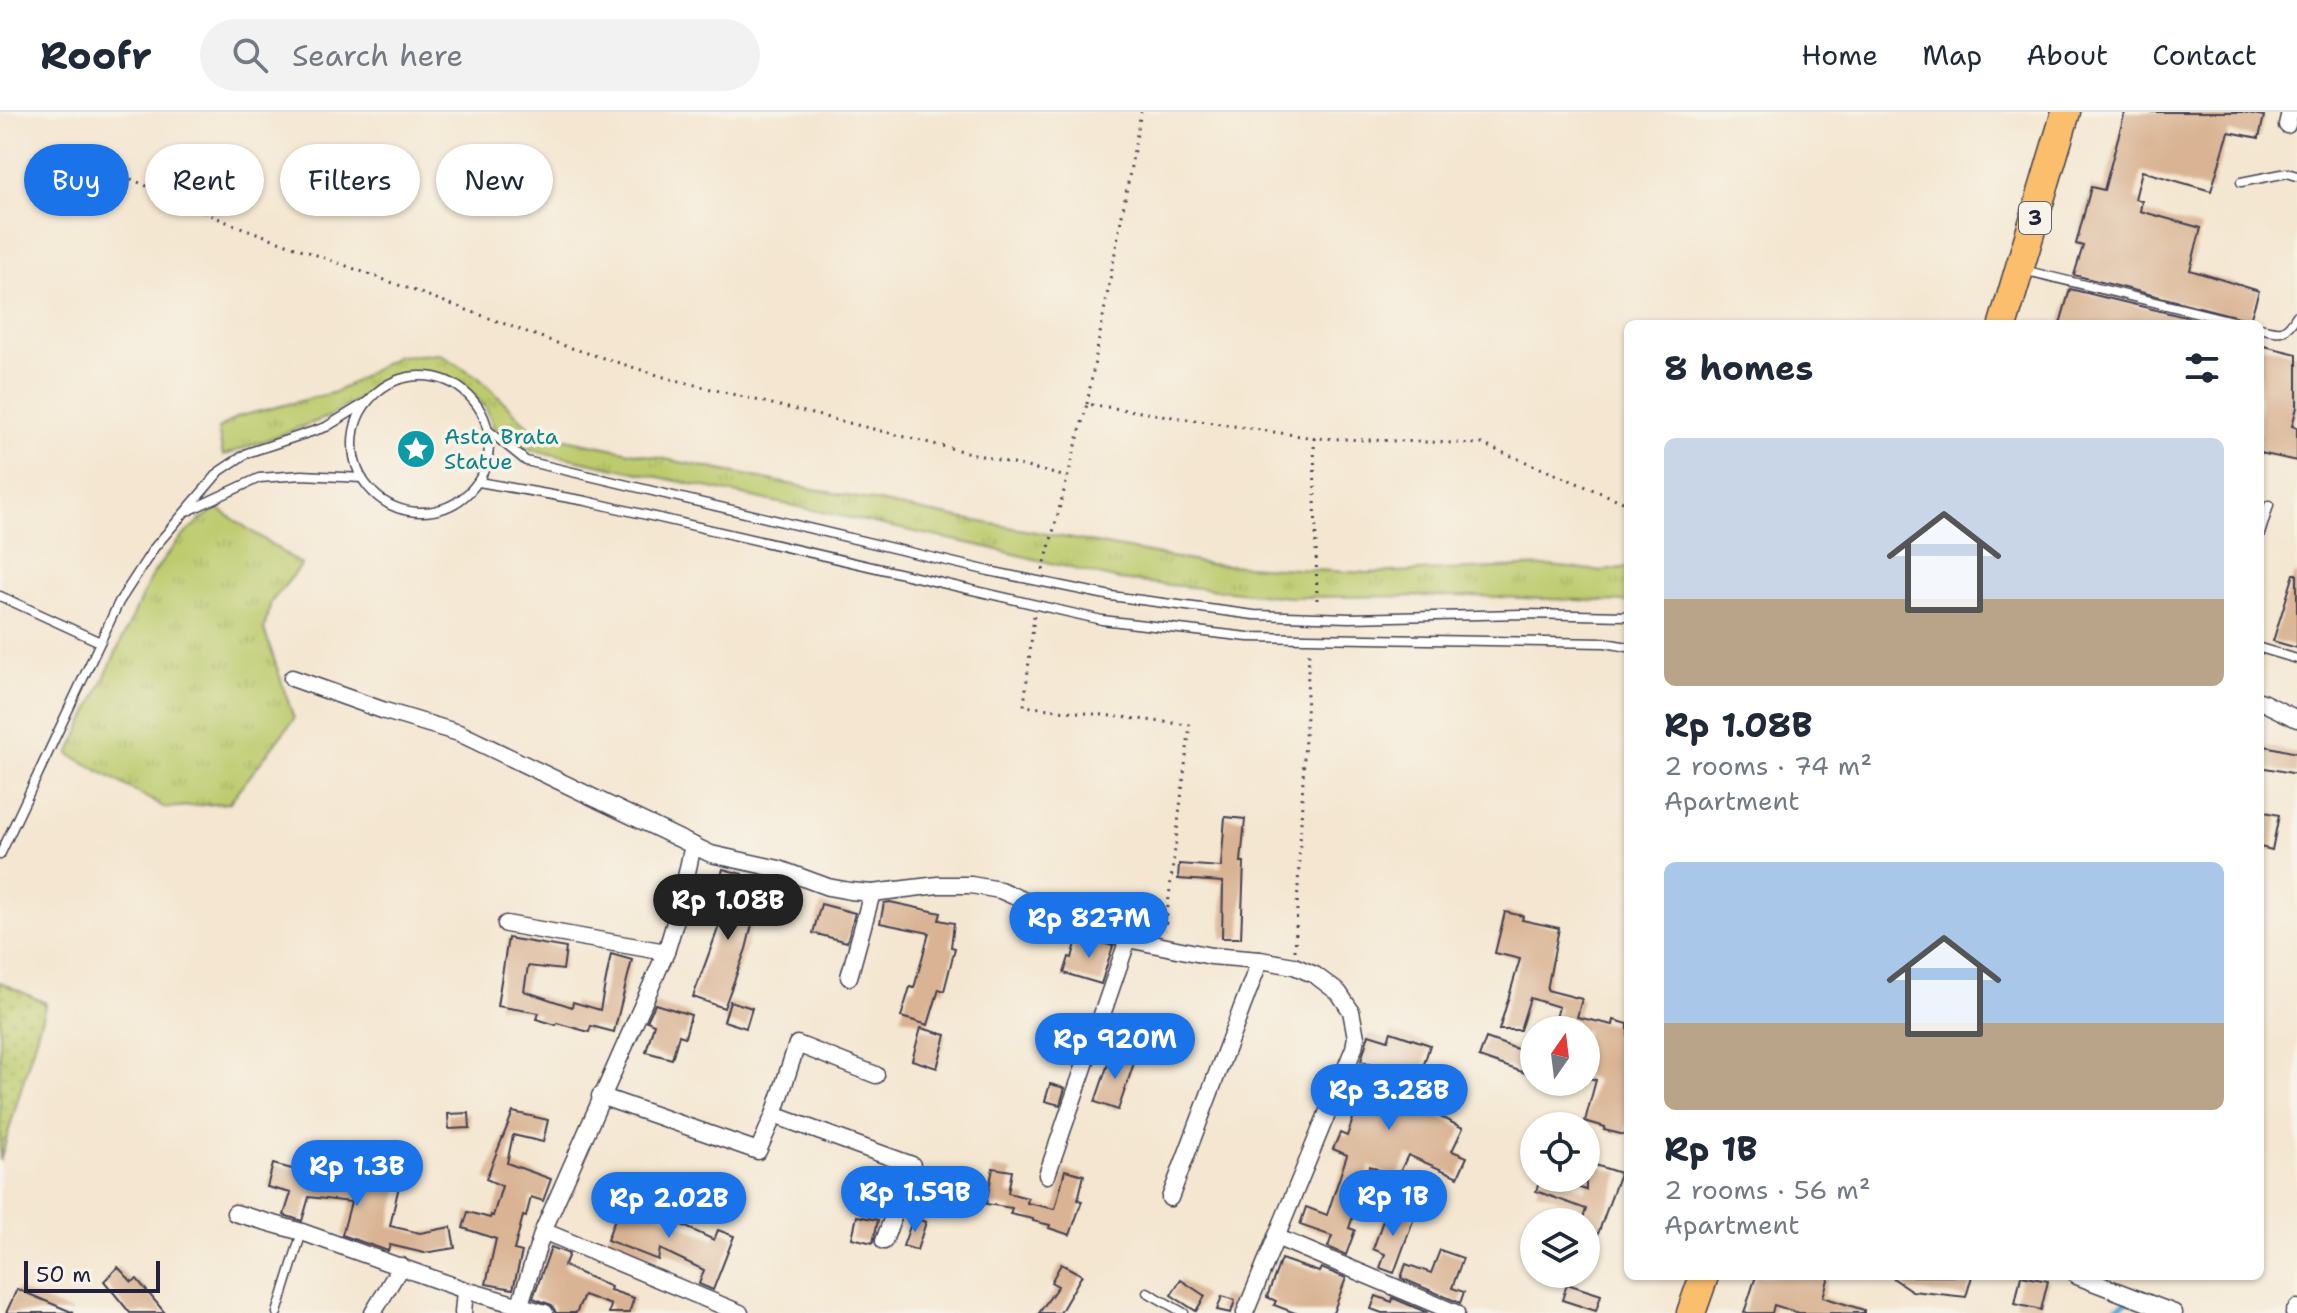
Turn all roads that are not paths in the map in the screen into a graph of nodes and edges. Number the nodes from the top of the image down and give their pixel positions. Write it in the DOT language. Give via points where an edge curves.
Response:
graph roads {
  1 [pos="2066,112"];
  2 [pos="2297,176"];
  3 [pos="2241,182"];
  4 [pos="2020,269"];
  5 [pos="2297,315"];
  6 [pos="2004,320"];
  7 [pos="2228,320"];
  8 [pos="2264,329"];
  9 [pos="367,402"];
  10 [pos="489,431"];
  11 [pos="362,478"];
  12 [pos="479,482"];
  13 [pos="2269,505"];
  14 [pos="187,511"];
  15 [pos="2264,521"];
  16 [pos="0,596"];
  17 [pos="1624,616"];
  18 [pos="100,642"];
  19 [pos="1624,646"];
  20 [pos="2264,649"];
  21 [pos="2297,659"];
  22 [pos="292,678"];
  23 [pos="2264,703"];
  24 [pos="2297,719"];
  25 [pos="693,845"];
  26 [pos="0,855"];
  27 [pos="872,893"];
  28 [pos="506,924"];
  29 [pos="1128,939"];
  30 [pos="666,952"];
  31 [pos="1260,960"];
  32 [pos="849,977"];
  33 [pos="876,1075"];
  34 [pos="600,1096"];
  35 [pos="774,1115"];
  36 [pos="1047,1175"];
  37 [pos="1170,1198"];
  38 [pos="235,1213"];
  39 [pos="543,1231"];
  40 [pos="302,1232"];
  41 [pos="1276,1237"];
  42 [pos="884,1241"];
  43 [pos="401,1266"];
  44 [pos="1703,1280"];
  45 [pos="2088,1280"];
  46 [pos="465,1290"];
  47 [pos="1147,1292"];
  48 [pos="520,1304"];
  49 [pos="1249,1312"];
  50 [pos="277,1313"];
  51 [pos="373,1313"];
  52 [pos="463,1313"];
  53 [pos="545,1313"];
  54 [pos="740,1313"];
  55 [pos="1184,1313"];
  56 [pos="1456,1313"];
  57 [pos="1691,1313"];
  58 [pos="2174,1313"];
  1 -- 4 [label="highway, 3"];
  2 -- 3 [label="lane" via="2287,173"];
  4 -- 6 [label="highway, 3"];
  4 -- 7 [label="lane"];
  5 -- 8 [label="lane" via="2289,329"];
  9 -- 10 [label="lane" via="404,378 448,381 481,410"];
  9 -- 11 [label="lane" via="353,439"];
  9 -- 14 [label="lane" via="326,427 247,453 220,471"];
  10 -- 12 [label="lane" via="487,466"];
  10 -- 17 [label="lane" via="526,461 1111,596 1318,617"];
  11 -- 12 [label="lane" via="377,496 419,513 463,499"];
  11 -- 14 [label="lane" via="259,478"];
  12 -- 19 [label="lane" via="586,501 1102,620 1248,637"];
  13 -- 15 [label="lane"];
  14 -- 18 [label="lane" via="138,570"];
  16 -- 18 [label="lane"];
  18 -- 26 [label="lane"];
  20 -- 21 [label="lane"];
  22 -- 25 [label="street" via="459,733"];
  23 -- 24 [label="street"];
  25 -- 27 [label="street" via="828,887"];
  25 -- 30 [label="street"];
  27 -- 29 [label="street" via="938,885 1000,890 1079,925"];
  27 -- 32 [label="street"];
  28 -- 30 [label="street"];
  29 -- 31 [label="street"];
  29 -- 36 [label="street"];
  30 -- 34 [label="street"];
  31 -- 37 [label="street"];
  31 -- 41 [label="street" via="1294,966 1339,993 1351,1011 1356,1037"];
  33 -- 35 [label="street" via="797,1044"];
  34 -- 35 [label="street" via="758,1151"];
  34 -- 39 [label="street"];
  35 -- 42 [label="street" via="912,1165"];
  38 -- 40 [label="street"];
  39 -- 48 [label="street"];
  39 -- 54 [label="street"];
  40 -- 43 [label="street"];
  40 -- 50 [label="lane"];
  41 -- 49 [label="street"];
  41 -- 56 [label="street"];
  43 -- 46 [label="street"];
  43 -- 51 [label="street"];
  44 -- 57 [label="highway"];
  45 -- 58 [label="street"];
  46 -- 48 [label="street"];
  46 -- 52 [label="street"];
  47 -- 55 [label="lane"];
  48 -- 53 [label="street"];
}
